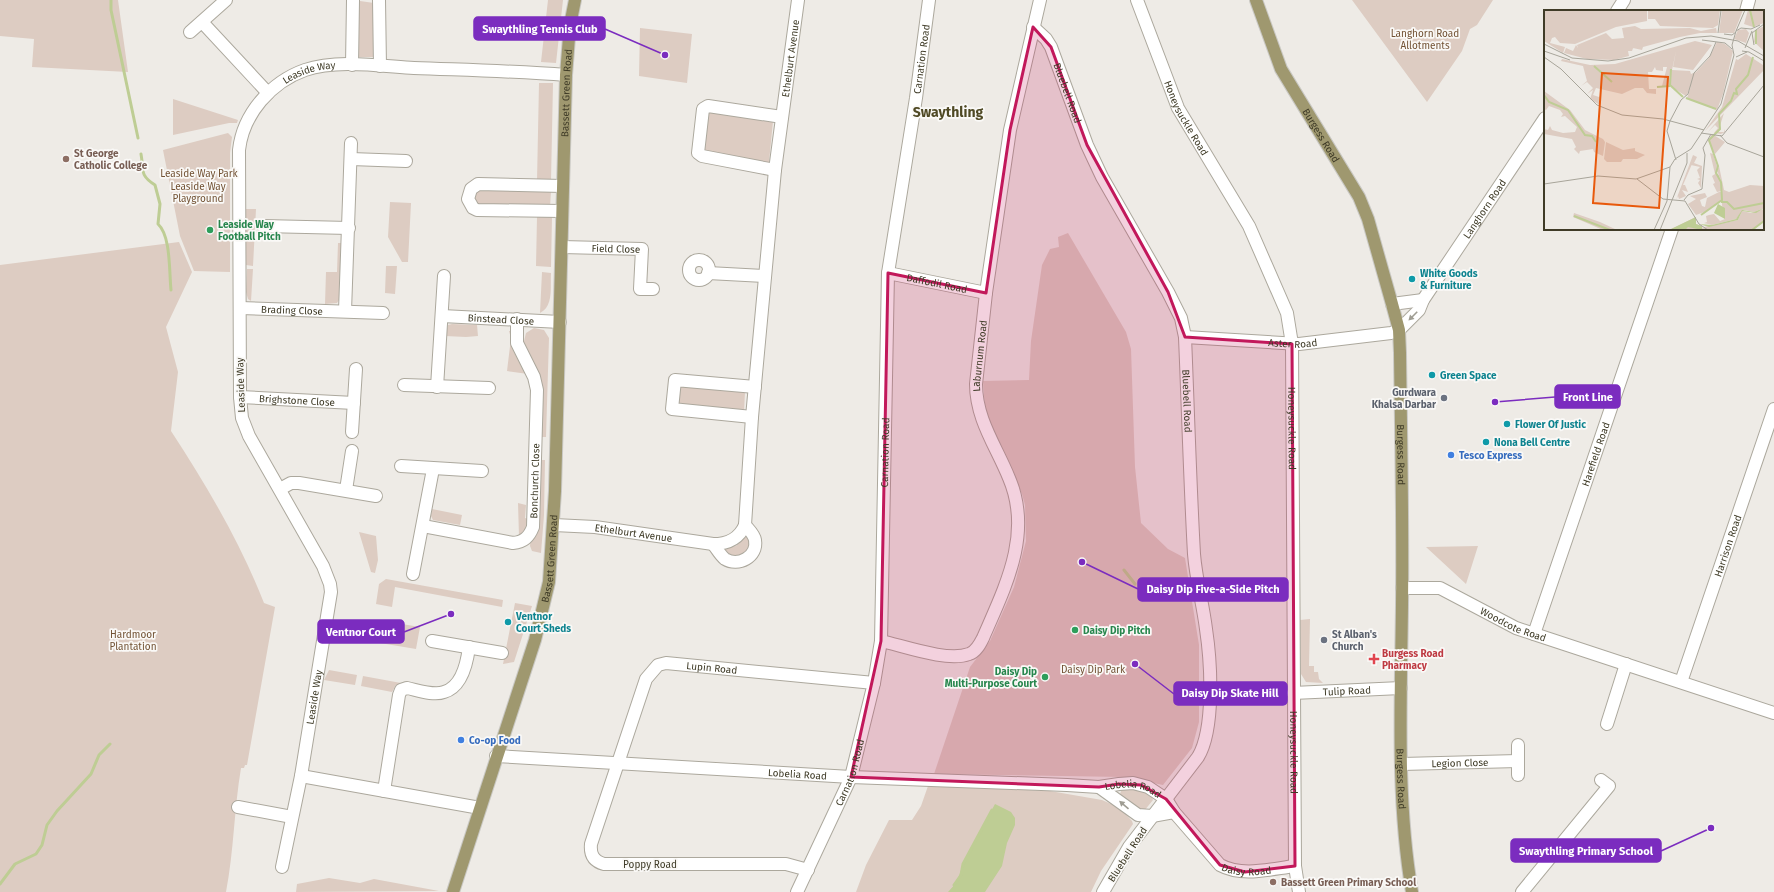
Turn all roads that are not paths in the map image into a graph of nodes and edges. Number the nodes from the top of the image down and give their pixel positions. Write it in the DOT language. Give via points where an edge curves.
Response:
graph roads {
  1 [pos="226,0"];
  2 [pos="353,0"];
  3 [pos="379,0"];
  4 [pos="575,0"];
  5 [pos="798,0"];
  6 [pos="929,0"];
  7 [pos="1040,0"];
  8 [pos="1137,0"];
  9 [pos="1256,0"];
  10 [pos="1624,0"];
  11 [pos="1749,0"];
  12 [pos="1618,10"];
  13 [pos="1746,10"];
  14 [pos="202,22"];
  15 [pos="1033,27"];
  16 [pos="190,32"];
  17 [pos="352,65"];
  18 [pos="380,66"];
  19 [pos="566,75"];
  20 [pos="268,93"];
  21 [pos="782,117"];
  22 [pos="1544,119"];
  23 [pos="351,144"];
  24 [pos="351,159"];
  25 [pos="406,161"];
  26 [pos="775,170"];
  27 [pos="563,186"];
  28 [pos="562,211"];
  29 [pos="263,226"];
  30 [pos="349,228"];
  31 [pos="1672,230"];
  32 [pos="562,247"];
  33 [pos="708,273"];
  34 [pos="888,273"];
  35 [pos="444,276"];
  36 [pos="765,276"];
  37 [pos="653,289"];
  38 [pos="986,293"];
  39 [pos="1423,300"];
  40 [pos="1392,304"];
  41 [pos="240,308"];
  42 [pos="345,311"];
  43 [pos="383,313"];
  44 [pos="442,316"];
  45 [pos="517,319"];
  46 [pos="560,322"];
  47 [pos="1398,330"];
  48 [pos="1185,337"];
  49 [pos="1292,344"];
  50 [pos="356,369"];
  51 [pos="404,385"];
  52 [pos="437,387"];
  53 [pos="755,387"];
  54 [pos="489,388"];
  55 [pos="240,397"];
  56 [pos="354,403"];
  57 [pos="1774,409"];
  58 [pos="752,417"];
  59 [pos="352,432"];
  60 [pos="352,451"];
  61 [pos="401,466"];
  62 [pos="433,469"];
  63 [pos="482,471"];
  64 [pos="280,489"];
  65 [pos="346,490"];
  66 [pos="376,496"];
  67 [pos="745,524"];
  68 [pos="554,525"];
  69 [pos="423,526"];
  70 [pos="713,544"];
  71 [pos="413,574"];
  72 [pos="1402,588"];
  73 [pos="1534,634"];
  74 [pos="432,641"];
  75 [pos="881,641"];
  76 [pos="469,647"];
  77 [pos="502,653"];
  78 [pos="1626,664"];
  79 [pos="874,682"];
  80 [pos="1681,682"];
  81 [pos="1401,688"];
  82 [pos="1293,693"];
  83 [pos="1774,713"];
  84 [pos="1607,724"];
  85 [pos="1518,745"];
  86 [pos="496,756"];
  87 [pos="1518,761"];
  88 [pos="617,763"];
  89 [pos="1402,764"];
  90 [pos="1518,775"];
  91 [pos="301,776"];
  92 [pos="851,777"];
  93 [pos="1601,780"];
  94 [pos="1099,787"];
  95 [pos="384,791"];
  96 [pos="1166,799"];
  97 [pos="238,807"];
  98 [pos="480,808"];
  99 [pos="1174,812"];
  100 [pos="1152,816"];
  101 [pos="292,818"];
  102 [pos="282,866"];
  103 [pos="1295,866"];
  104 [pos="808,870"];
  105 [pos="453,892"];
  106 [pos="797,892"];
  107 [pos="1102,892"];
  108 [pos="1300,892"];
  109 [pos="1412,892"];
  110 [pos="1522,892"];
  1 -- 14 [label="street"];
  2 -- 17 [label="street"];
  3 -- 18 [label="street"];
  4 -- 19 [label="main road, Bassett Green Road" via="569,32"];
  5 -- 21 [label="street, Ethelburt Avenue"];
  6 -- 34 [label="street, Carnation Road"];
  7 -- 15 [label="street, Laburnum Road"];
  8 -- 49 [label="street, Honeysuckle Road" via="1178,108 1249,226 1287,313"];
  9 -- 40 [label="main road, Burgess Road" via="1281,68 1359,197 1377,245"];
  10 -- 12 [label="street"];
  11 -- 13 [label="street"];
  14 -- 16 [label="street"];
  14 -- 20 [label="street"];
  15 -- 38 [label="street, Laburnum Road" via="1010,130"];
  15 -- 48 [label="street, Bluebell Road" via="1051,47 1087,145 1102,177 1168,292 1180,318"];
  17 -- 18 [label="street, Leaside Way"];
  17 -- 20 [label="street, Leaside Way" via="304,70 282,81"];
  18 -- 19 [label="street, Leaside Way"];
  19 -- 27 [label="main road, Bassett Green Road"];
  20 -- 41 [label="street, Leaside Way" via="250,118 239,145"];
  21 -- 26 [label="street, Ethelburt Avenue"];
  21 -- 26 [label="street" via="708,106 703,109 698,153 702,156"];
  22 -- 39 [label="street, Langhorn Road"];
  23 -- 24 [label="street"];
  24 -- 25 [label="street"];
  24 -- 30 [label="street"];
  26 -- 36 [label="street, Ethelburt Avenue"];
  27 -- 28 [label="main road, Bassett Green Road"];
  27 -- 28 [label="street" via="478,184 471,189 468,199 477,210"];
  28 -- 32 [label="main road, Bassett Green Road"];
  29 -- 30 [label="street"];
  30 -- 42 [label="street"];
  31 -- 73 [label="street, Harefield Road"];
  32 -- 37 [label="street, Field Close" via="642,249 640,288"];
  32 -- 46 [label="main road, Bassett Green Road"];
  33 -- 36 [label="street"];
  34 -- 38 [label="street, Daffodil Road"];
  34 -- 75 [label="street, Carnation Road"];
  35 -- 44 [label="street"];
  36 -- 53 [label="street, Ethelburt Avenue"];
  38 -- 75 [label="street, Laburnum Road" via="976,398 980,415 1016,497 1019,514 1014,560 983,638 970,654 942,655"];
  39 -- 40 [label="street"];
  39 -- 47 [label="street, Langhorn Road, one-way" via="1419,310"];
  40 -- 47 [label="main road, Burgess Road"];
  41 -- 42 [label="street, Brading Close"];
  41 -- 55 [label="street, Leaside Way"];
  42 -- 43 [label="street, Brading Close"];
  44 -- 45 [label="street, Binstead Close"];
  44 -- 52 [label="street"];
  45 -- 46 [label="street, Binstead Close"];
  45 -- 69 [label="street, Bonchurch Close" via="517,343 537,390 531,533 523,540 513,542"];
  46 -- 68 [label="main road, Bassett Green Road"];
  47 -- 49 [label="street, Aster Road"];
  47 -- 72 [label="main road, Burgess Road"];
  48 -- 49 [label="street, Aster Road"];
  48 -- 96 [label="street, Bluebell Road" via="1194,545 1206,629 1209,709 1202,750"];
  49 -- 82 [label="street, Honeysuckle Road"];
  50 -- 56 [label="street"];
  51 -- 52 [label="street"];
  52 -- 54 [label="street"];
  53 -- 58 [label="street, Ethelburt Avenue"];
  53 -- 58 [label="street" via="675,380 672,409"];
  55 -- 56 [label="street, Brighstone Close"];
  55 -- 64 [label="street, Leaside Way" via="246,430"];
  56 -- 59 [label="street"];
  57 -- 80 [label="street, Harrison Road"];
  58 -- 67 [label="street, Ethelburt Avenue"];
  60 -- 65 [label="street"];
  61 -- 62 [label="street"];
  62 -- 63 [label="street"];
  62 -- 69 [label="street"];
  64 -- 65 [label="street" via="292,483 300,483"];
  64 -- 91 [label="street, Leaside Way" via="324,566 331,592"];
  65 -- 66 [label="street"];
  67 -- 70 [label="street, Ethelburt Avenue" via="742,531 730,542"];
  67 -- 70 [label="street" via="752,533 755,544 751,556 746,560 726,560"];
  68 -- 70 [label="street, Ethelburt Avenue" via="595,527"];
  68 -- 86 [label="main road, Bassett Green Road" via="545,606"];
  69 -- 71 [label="street"];
  72 -- 73 [label="street, Woodcote Road" via="1440,588 1516,628"];
  72 -- 81 [label="main road, Burgess Road"];
  73 -- 78 [label="street, Woodcote Road"];
  74 -- 76 [label="street"];
  75 -- 79 [label="street, Carnation Road"];
  76 -- 77 [label="street"];
  76 -- 95 [label="street" via="464,670 457,683 450,689 439,693 406,688 399,695"];
  78 -- 80 [label="street, Woodcote Road"];
  78 -- 84 [label="street"];
  79 -- 88 [label="street, Lupin Road" via="666,663 658,665 646,679"];
  79 -- 92 [label="street, Carnation Road"];
  80 -- 83 [label="street, Woodcote Road"];
  81 -- 82 [label="street, Tulip Road"];
  81 -- 89 [label="main road, Burgess Road"];
  82 -- 103 [label="street, Honeysuckle Road"];
  85 -- 87 [label="street"];
  86 -- 88 [label="street, Lobelia Road"];
  86 -- 98 [label="main road, Bassett Green Road"];
  87 -- 89 [label="street, Legion Close"];
  87 -- 90 [label="street"];
  88 -- 92 [label="street, Lobelia Road"];
  88 -- 104 [label="street, Poppy Road" via="591,844 592,857 597,862 786,864"];
  89 -- 109 [label="main road, Burgess Road" via="1404,829"];
  91 -- 95 [label="street"];
  91 -- 101 [label="street, Leaside Way"];
  92 -- 94 [label="street, Lobelia Road"];
  92 -- 104 [label="street, Carnation Road"];
  93 -- 110 [label="street" via="1609,786"];
  94 -- 96 [label="street, Lobelia Road" via="1133,783 1148,787"];
  100 -- 94 [label="street, Lobelia Road, one-way" via="1138,815"];
  95 -- 98 [label="street"];
  96 -- 99 [label="street, Daisy Road"];
  96 -- 100 [label="street, Bluebell Road"];
  97 -- 101 [label="street"];
  98 -- 105 [label="main road, Bassett Green Road"];
  99 -- 100 [label="street"];
  99 -- 103 [label="street, Daisy Road" via="1220,865 1227,869 1245,872"];
  100 -- 107 [label="street, Bluebell Road" via="1129,847"];
  101 -- 102 [label="street, Leaside Way"];
  103 -- 108 [label="street, Honeysuckle Road"];
  104 -- 106 [label="street, Carnation Road"];
}
